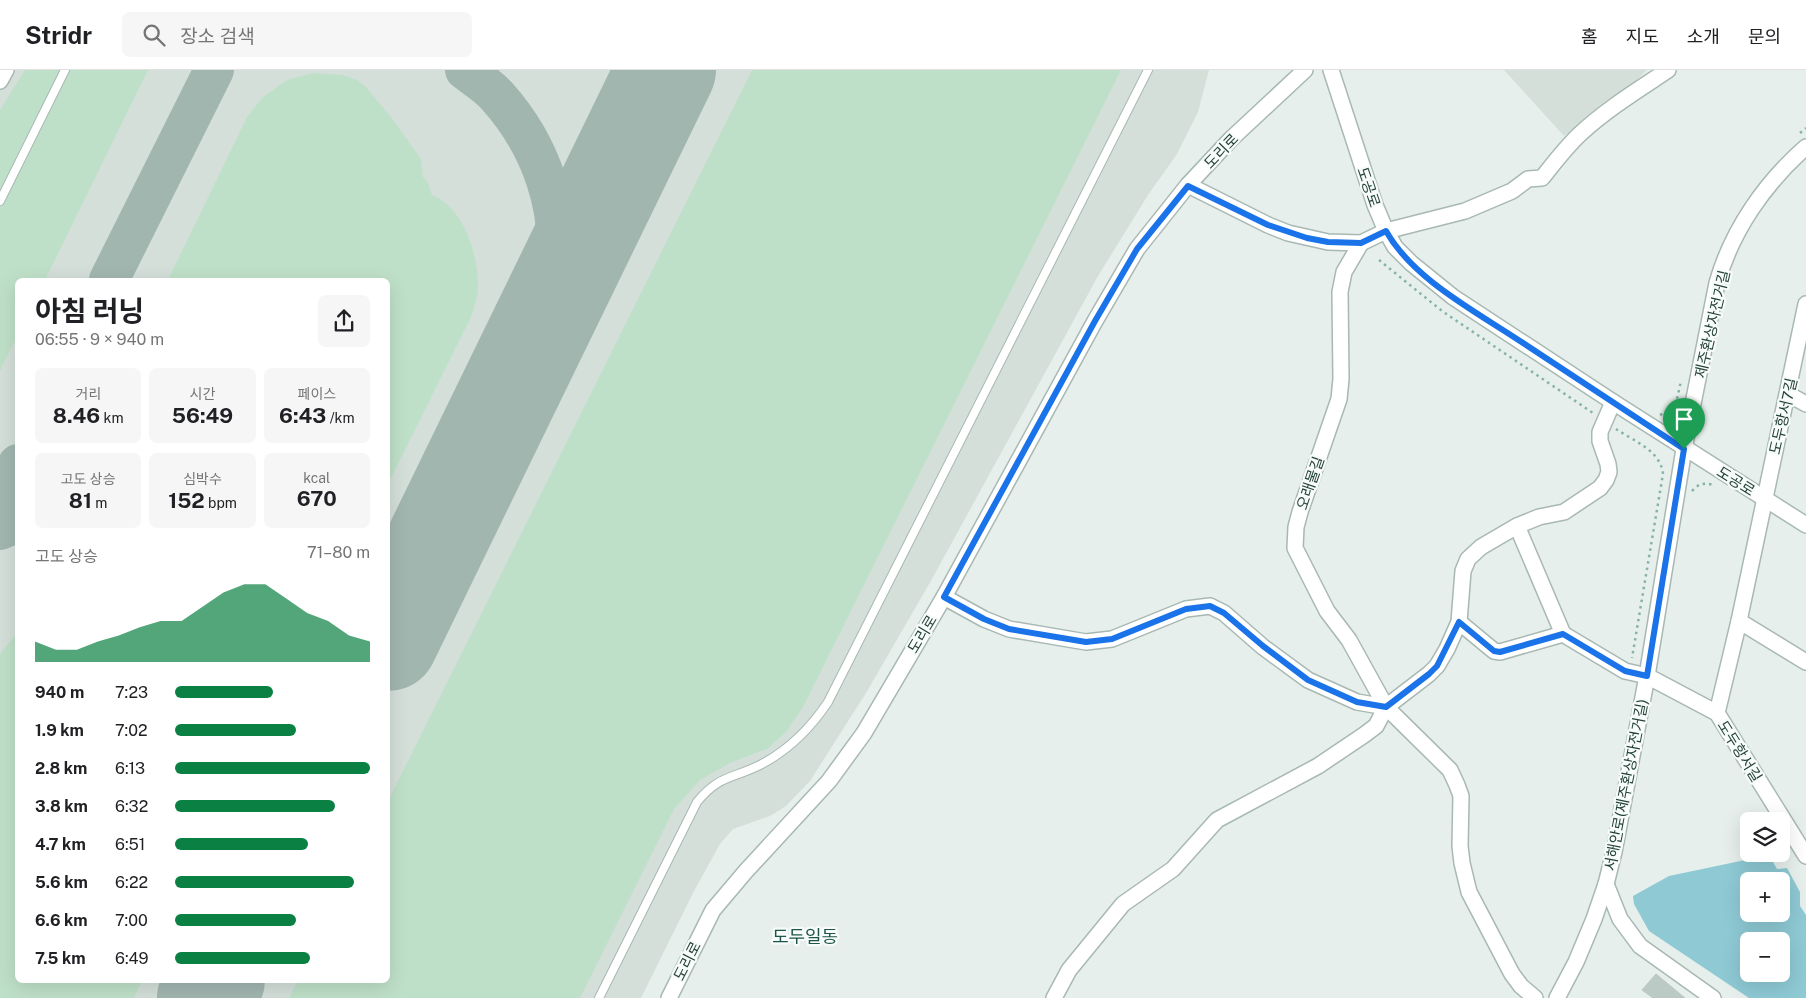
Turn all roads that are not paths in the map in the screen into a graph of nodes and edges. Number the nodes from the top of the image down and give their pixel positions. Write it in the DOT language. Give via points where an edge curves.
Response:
graph roads {
  1 [pos="6,70"];
  2 [pos="65,70"];
  3 [pos="1148,70"];
  4 [pos="1304,70"];
  5 [pos="1331,70"];
  6 [pos="1668,70"];
  7 [pos="0,81"];
  8 [pos="1806,147"];
  9 [pos="1188,186"];
  10 [pos="0,201"];
  11 [pos="1386,231"];
  12 [pos="1361,243"];
  13 [pos="1806,304"];
  14 [pos="1788,394"];
  15 [pos="1613,402"];
  16 [pos="1806,404"];
  17 [pos="1684,449"];
  18 [pos="1764,499"];
  19 [pos="1806,524"];
  20 [pos="1517,526"];
  21 [pos="944,597"];
  22 [pos="1739,621"];
  23 [pos="1459,622"];
  24 [pos="1563,634"];
  25 [pos="1806,662"];
  26 [pos="1647,676"];
  27 [pos="1386,707"];
  28 [pos="1717,713"];
  29 [pos="1806,856"];
  30 [pos="1606,884"];
  31 [pos="599,998"];
  32 [pos="669,998"];
  33 [pos="1054,998"];
  34 [pos="1536,998"];
  35 [pos="1557,998"];
  36 [pos="1713,998"];
  1 -- 7 [label="street"];
  2 -- 10 [label="lane"];
  3 -- 31 [label="lane" via="828,702 814,723 793,743 757,767 722,780 697,802"];
  4 -- 9 [label="street, 도리로" via="1231,139"];
  5 -- 11 [label="street, 도공로"];
  6 -- 11 [label="street" via="1596,120 1568,146 1542,178 1528,179 1512,191 1465,211"];
  8 -- 17 [label="street, 서해안로(제주환상자전거길)" via="1761,195 1723,262 1716,283"];
  9 -- 12 [label="street" via="1288,233 1328,242"];
  9 -- 21 [label="street, 도리로" via="1137,249"];
  11 -- 12 [label="street"];
  11 -- 15 [label="street, 도공로" via="1395,247 1453,297"];
  12 -- 27 [label="street, 오래물길" via="1344,272 1340,292 1339,399 1300,512 1295,542 1319,597 1349,640"];
  13 -- 14 [label="street, 도두항서7길"];
  14 -- 16 [label="street"];
  14 -- 18 [label="street, 도두항서7길"];
  15 -- 17 [label="street, 도공로"];
  15 -- 20 [label="street" via="1600,432 1609,472 1600,488 1564,512"];
  17 -- 18 [label="street, 도공로"];
  17 -- 26 [label="street, 서해안로(제주환상자전거길)"];
  18 -- 19 [label="street, 도공로"];
  18 -- 22 [label="street, 도공로"];
  20 -- 23 [label="street" via="1480,547 1464,565"];
  20 -- 24 [label="street"];
  21 -- 27 [label="street" via="1009,629 1086,642 1112,639 1186,609 1210,606 1224,613 1308,680 1357,702"];
  21 -- 32 [label="street, 도리로" via="864,733 829,782 713,910"];
  22 -- 25 [label="street"];
  22 -- 28 [label="street, 도공로"];
  23 -- 24 [label="street" via="1494,651 1500,652"];
  23 -- 27 [label="street" via="1437,666"];
  24 -- 26 [label="street, 도두항서길" via="1625,671"];
  26 -- 28 [label="street, 도두항서길"];
  26 -- 30 [label="street, 서해안로(제주환상자전거길)"];
  27 -- 33 [label="street" via="1376,726 1318,766 1217,820 1173,869 1123,904 1069,970"];
  27 -- 34 [label="street, 오래물길" via="1450,770 1458,785 1461,796 1460,846 1469,892 1512,974"];
  28 -- 29 [label="street, 도두항서길"];
  30 -- 35 [label="street, 서해안로(제주환상자전거길)" via="1576,962"];
  30 -- 36 [label="street" via="1620,919 1640,946"];
}
